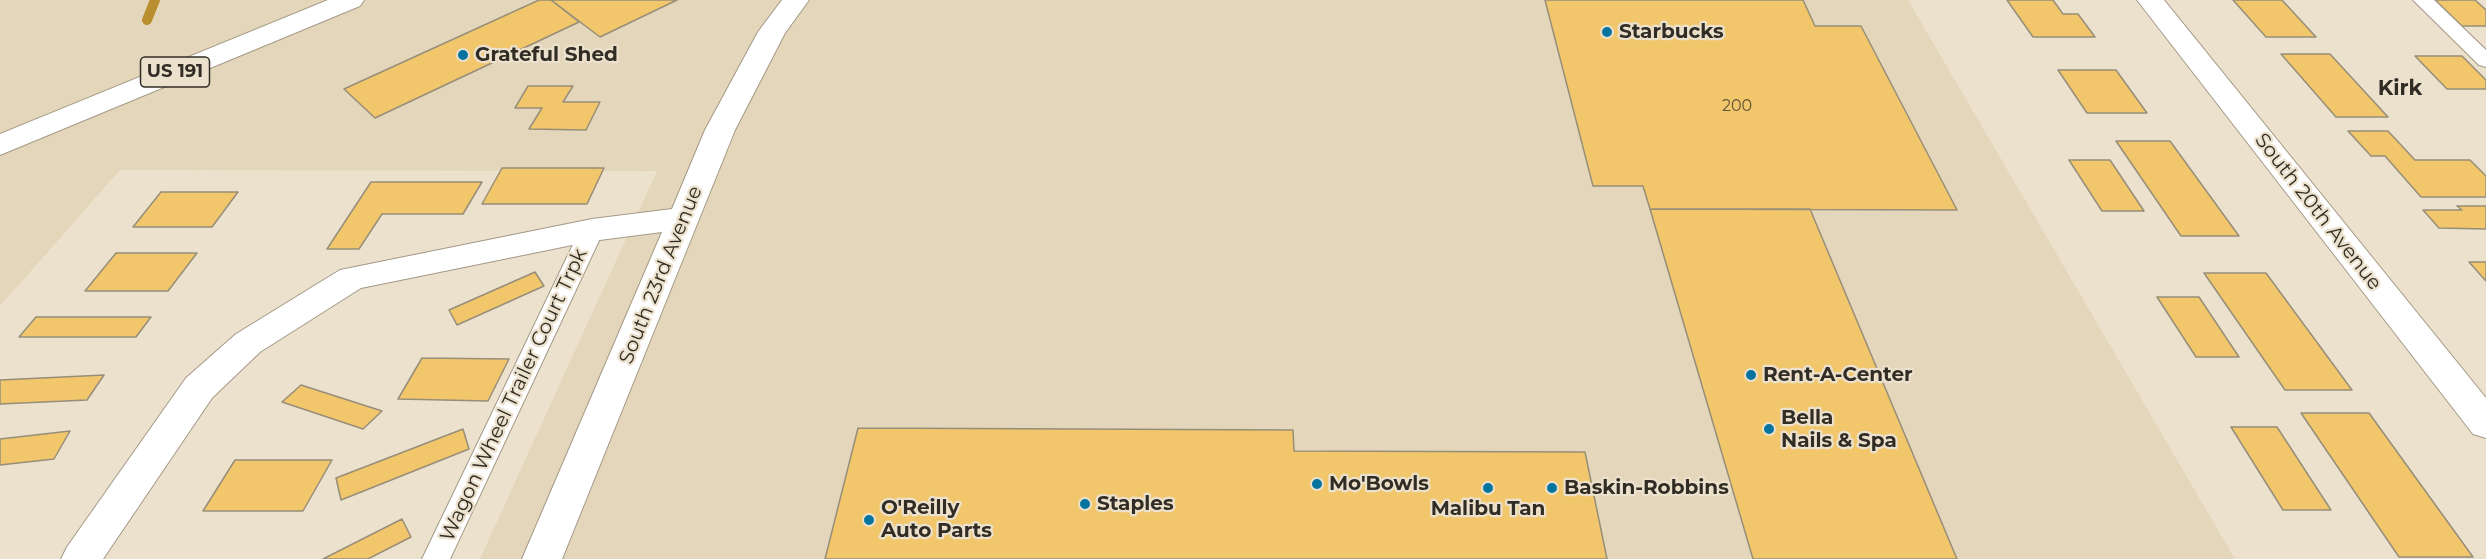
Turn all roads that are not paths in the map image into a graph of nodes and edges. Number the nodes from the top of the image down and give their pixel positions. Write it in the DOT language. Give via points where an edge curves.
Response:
graph roads {
  1 [pos="351,0"];
  2 [pos="796,0"];
  3 [pos="2150,0"];
  4 [pos="2423,0"];
  5 [pos="2486,61"];
  6 [pos="0,144"];
  7 [pos="685,218"];
  8 [pos="592,230"];
  9 [pos="2486,424"];
  10 [pos="81,559"];
  11 [pos="436,559"];
  12 [pos="542,559"];
  1 -- 6 [label="main road, US 191"];
  2 -- 7 [label="main road, South 23rd Avenue" via="772,32 720,130"];
  3 -- 9 [label="main road, South 20th Avenue"];
  4 -- 5 [label="lane"];
  7 -- 8 [label="main road, Wagon Wheel Trailer Court Trpk"];
  7 -- 12 [label="main road, South 23rd Avenue"];
  8 -- 10 [label="main road, Wagon Wheel Trailer Court Trpk" via="352,278 248,343 199,388"];
  8 -- 11 [label="lane, Wagon Wheel Trailer Court Trpk"];
}
